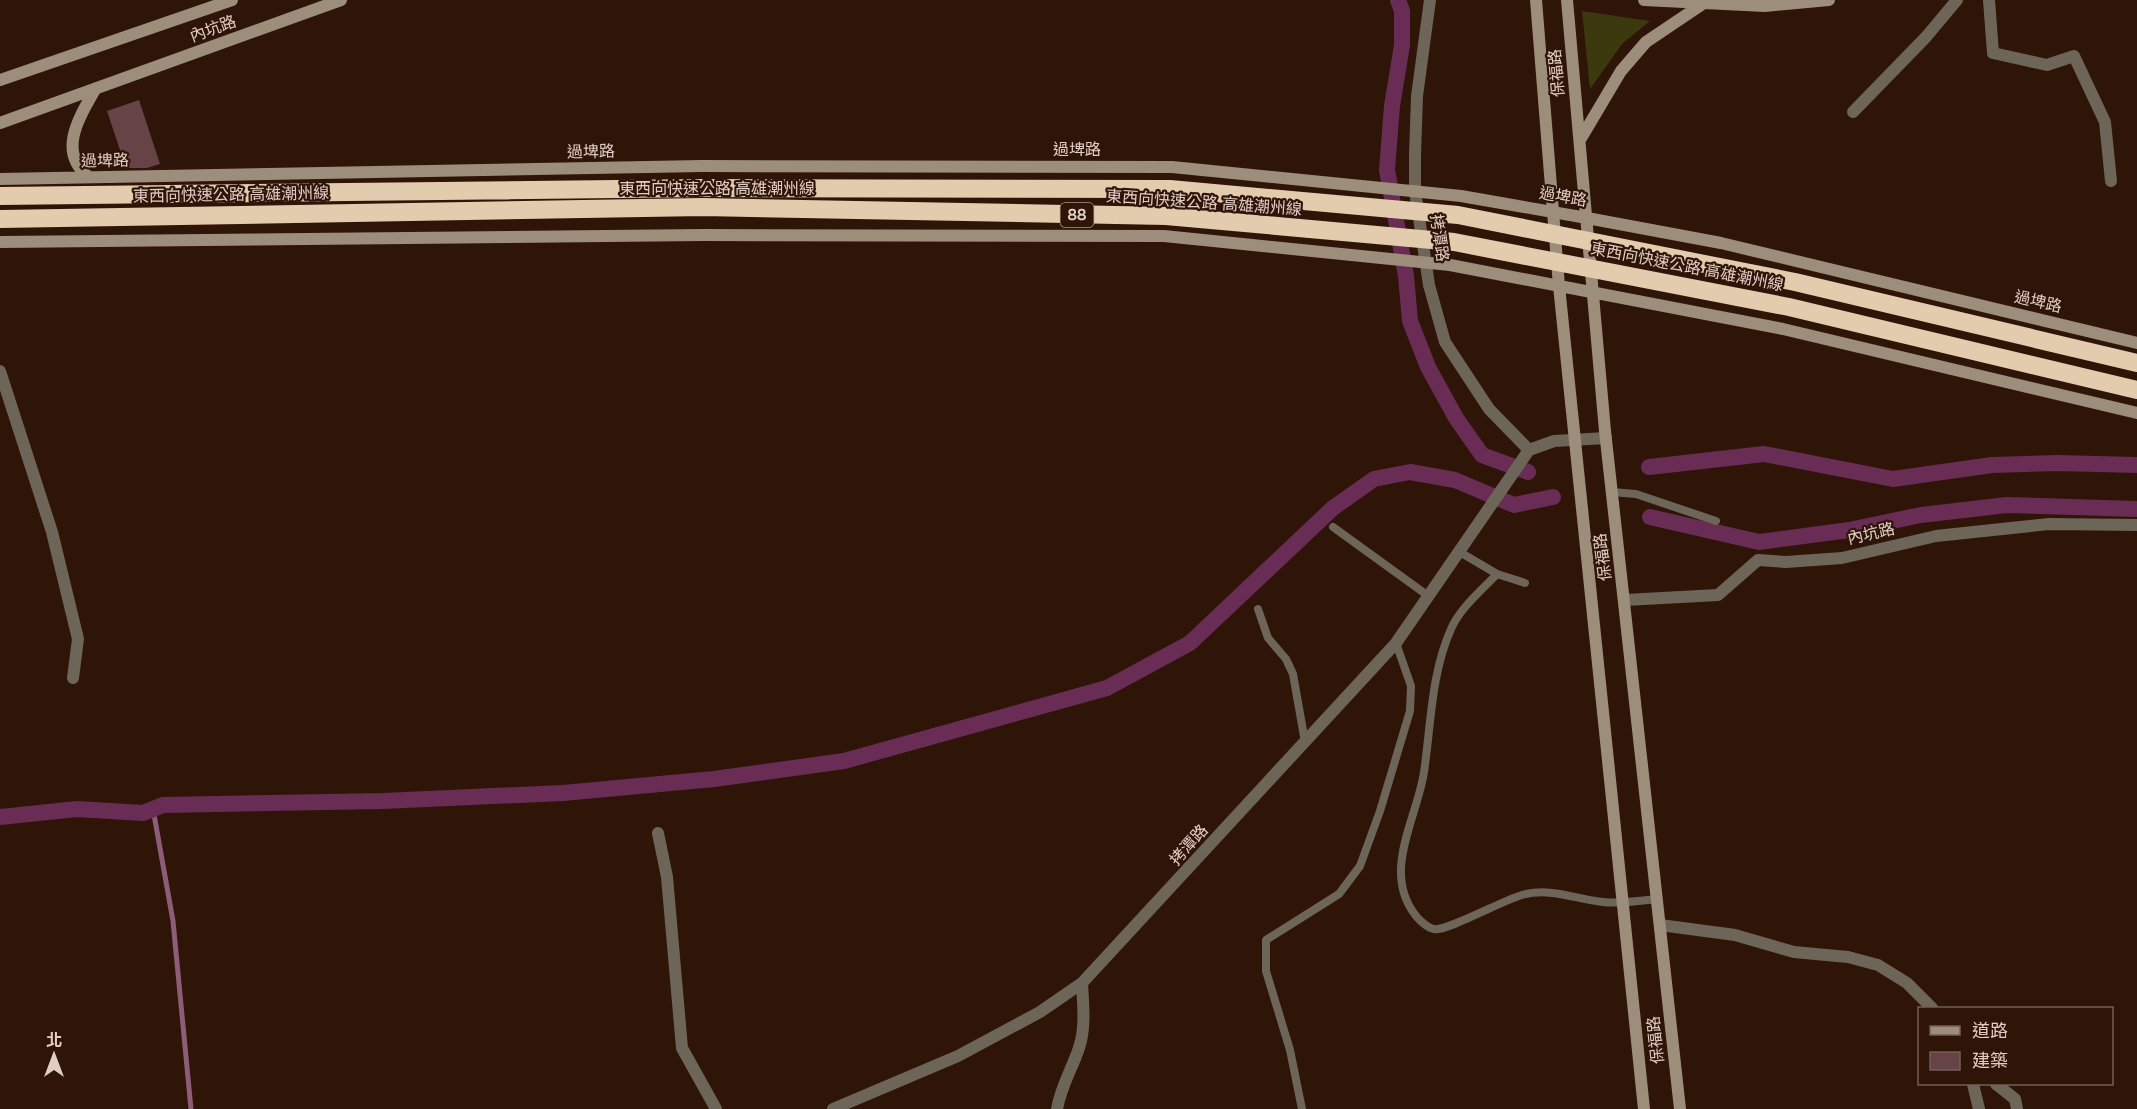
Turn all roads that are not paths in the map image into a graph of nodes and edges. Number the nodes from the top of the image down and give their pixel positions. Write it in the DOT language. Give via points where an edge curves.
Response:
graph roads {
  1 [pos="232,0"];
  2 [pos="341,0"];
  3 [pos="1430,0"];
  4 [pos="1536,0"];
  5 [pos="1567,0"];
  6 [pos="1644,0"];
  7 [pos="1829,0"];
  8 [pos="1957,0"];
  9 [pos="1989,0"];
  10 [pos="1702,4"];
  11 [pos="0,80"];
  12 [pos="96,88"];
  13 [pos="1853,112"];
  14 [pos="0,123"];
  15 [pos="1580,140"];
  16 [pos="89,177"];
  17 [pos="0,179"];
  18 [pos="2111,181"];
  19 [pos="1410,191"];
  20 [pos="0,196"];
  21 [pos="1553,212"];
  22 [pos="1587,218"];
  23 [pos="0,219"];
  24 [pos="0,242"];
  25 [pos="1421,262"];
  26 [pos="1559,286"];
  27 [pos="1594,293"];
  28 [pos="2137,343"];
  29 [pos="2137,363"];
  30 [pos="0,371"];
  31 [pos="2137,390"];
  32 [pos="2137,413"];
  33 [pos="1606,438"];
  34 [pos="1575,440"];
  35 [pos="1526,454"];
  36 [pos="1612,492"];
  37 [pos="1716,521"];
  38 [pos="2137,525"];
  39 [pos="1333,527"];
  40 [pos="1458,551"];
  41 [pos="1497,574"];
  42 [pos="1525,583"];
  43 [pos="1427,596"];
  44 [pos="1625,600"];
  45 [pos="1258,609"];
  46 [pos="1396,643"];
  47 [pos="73,678"];
  48 [pos="1305,742"];
  49 [pos="658,833"];
  50 [pos="1657,899"];
  51 [pos="1623,903"];
  52 [pos="1660,926"];
  53 [pos="1082,983"];
  54 [pos="1931,1007"];
  55 [pos="1973,1085"];
  56 [pos="1998,1085"];
  57 [pos="716,1109"];
  58 [pos="833,1109"];
  59 [pos="1057,1109"];
  60 [pos="1302,1109"];
  61 [pos="1644,1109"];
  62 [pos="1680,1109"];
  63 [pos="1979,1109"];
  64 [pos="2017,1109"];
  1 -- 11 [label="main road, 內坑路"];
  2 -- 12 [label="main road, 內坑路"];
  3 -- 19 [label="street, 拷潭路"];
  4 -- 21 [label="main road, 保福路"];
  5 -- 15 [label="main road, 保福路"];
  6 -- 10 [label="main road"];
  7 -- 10 [label="main road" via="1765,6"];
  8 -- 13 [label="street" via="1926,38"];
  9 -- 18 [label="street" via="1993,53 2047,65 2074,56 2105,122"];
  10 -- 15 [label="main road" via="1646,42 1621,71"];
  12 -- 14 [label="main road, 內坑路"];
  12 -- 16 [label="main road" via="77,120 73,136 74,161"];
  15 -- 22 [label="main road, 保福路"];
  16 -- 17 [label="main road, 過埤路"];
  16 -- 19 [label="main road, 過埤路" via="702,166 1173,167"];
  19 -- 21 [label="main road, 過埤路"];
  19 -- 25 [label="street, 拷潭路"];
  20 -- 29 [label="highway, 東西向快速公路 高雄潮州線 / 88" via="703,188 1170,189 1458,215 1795,282"];
  21 -- 22 [label="main road, 過埤路"];
  21 -- 26 [label="main road, 保福路"];
  22 -- 27 [label="main road, 保福路"];
  22 -- 28 [label="main road, 過埤路" via="1721,243"];
  23 -- 31 [label="highway, 東西向快速公路 高雄潮州線 / 88" via="703,207 1166,216 1454,242 1789,306"];
  24 -- 25 [label="main road" via="692,235 1152,236"];
  25 -- 26 [label="main road"];
  25 -- 35 [label="street, 拷潭路" via="1445,342 1489,409"];
  26 -- 27 [label="main road"];
  26 -- 34 [label="main road, 保福路"];
  27 -- 32 [label="main road" via="1783,328"];
  27 -- 33 [label="main road, 保福路"];
  30 -- 47 [label="street" via="52,531 78,639"];
  33 -- 34 [label="street"];
  33 -- 36 [label="main road, 保福路"];
  34 -- 35 [label="street" via="1554,441"];
  34 -- 51 [label="main road, 保福路"];
  35 -- 40 [label="street, 拷潭路"];
  36 -- 37 [label="lane" via="1636,494"];
  36 -- 44 [label="main road, 保福路"];
  38 -- 44 [label="street, 內坑路" via="2049,524 1936,536 1842,558 1758,560 1718,595"];
  39 -- 43 [label="lane"];
  40 -- 41 [label="lane"];
  40 -- 43 [label="street, 拷潭路"];
  41 -- 42 [label="lane"];
  41 -- 51 [label="lane" via="1459,615 1436,677 1423,778 1403,843 1401,871 1405,897 1419,920 1433,930 1447,929 1492,905 1534,892"];
  43 -- 46 [label="street, 拷潭路"];
  44 -- 50 [label="main road, 保福路"];
  45 -- 48 [label="lane" via="1268,638 1293,674"];
  46 -- 48 [label="street, 拷潭路"];
  46 -- 60 [label="lane" via="1412,686 1410,711 1360,866 1339,894 1266,940 1266,971 1290,1050"];
  48 -- 53 [label="street, 拷潭路"];
  49 -- 57 [label="street" via="667,877 682,1048"];
  50 -- 51 [label="lane"];
  50 -- 52 [label="main road, 保福路"];
  51 -- 61 [label="main road, 保福路"];
  52 -- 54 [label="street" via="1735,935 1794,952 1848,957 1878,965 1907,983"];
  52 -- 62 [label="main road, 保福路"];
  53 -- 58 [label="street, 拷潭路" via="1040,1012 958,1056"];
  53 -- 59 [label="street" via="1084,1018 1079,1047 1062,1084"];
  55 -- 63 [label="street"];
  56 -- 64 [label="street" via="2015,1099"];
}
